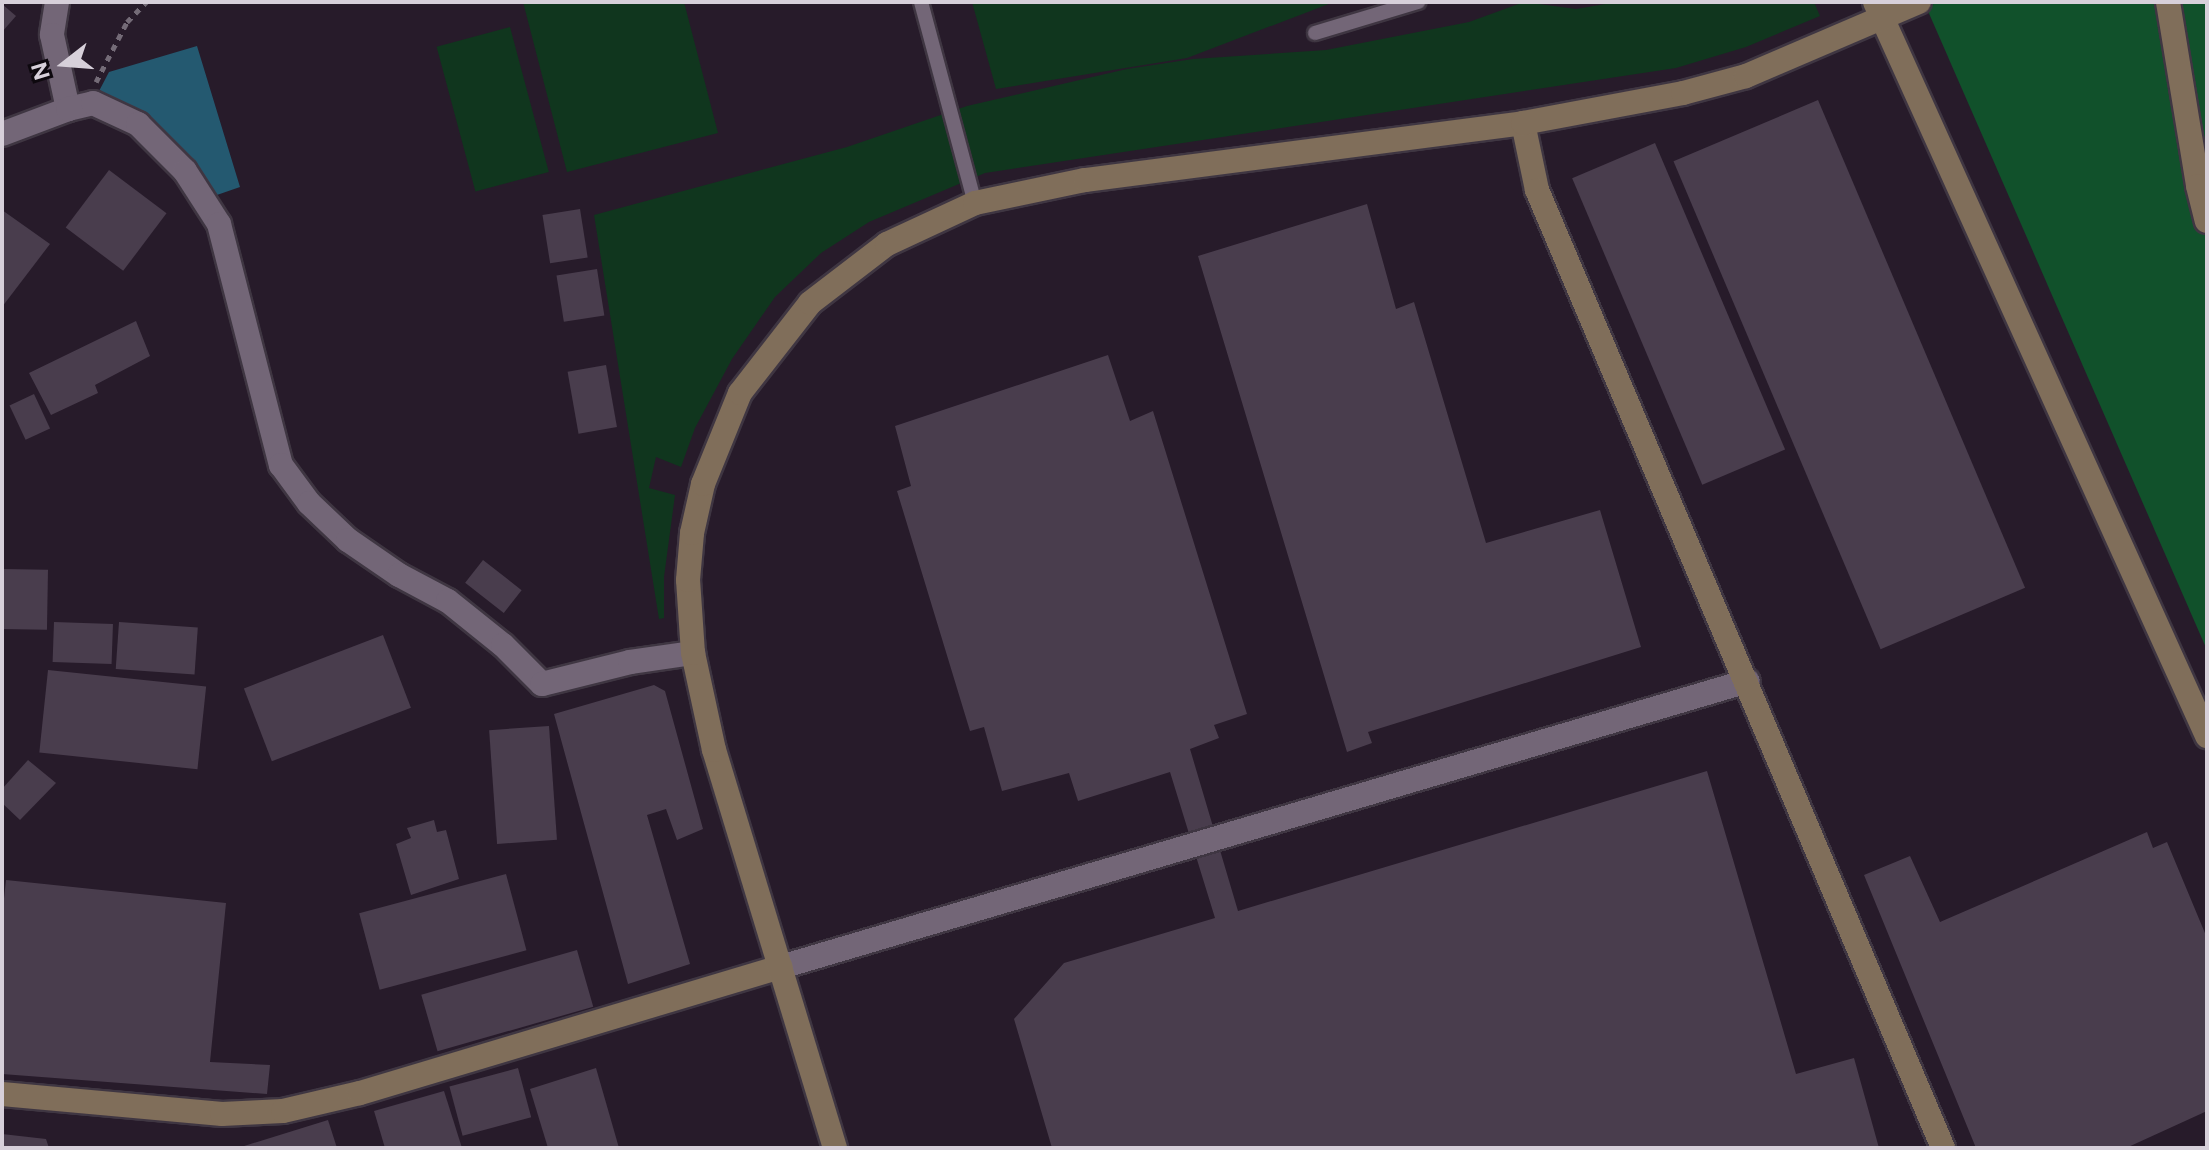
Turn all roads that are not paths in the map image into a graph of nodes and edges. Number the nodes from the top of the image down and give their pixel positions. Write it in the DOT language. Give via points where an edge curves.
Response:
graph roads {
  1 [pos="57,2"];
  2 [pos="921,2"];
  3 [pos="1418,2"];
  4 [pos="1919,2"];
  5 [pos="2168,2"];
  6 [pos="1879,10"];
  7 [pos="1315,33"];
  8 [pos="68,109"];
  9 [pos="1523,123"];
  10 [pos="2,134"];
  11 [pos="975,203"];
  12 [pos="2207,221"];
  13 [pos="693,653"];
  14 [pos="1748,681"];
  15 [pos="2207,736"];
  16 [pos="781,967"];
  17 [pos="2,1094"];
  18 [pos="835,1148"];
  19 [pos="1943,1148"];
  1 -- 8 [label="street" via="52,35"];
  2 -- 11 [label="lane"];
  3 -- 7 [label="lane"];
  4 -- 6 [label="street"];
  5 -- 12 [label="street"];
  6 -- 9 [label="street" via="1746,76"];
  6 -- 15 [label="street"];
  8 -- 10 [label="street"];
  8 -- 13 [label="street" via="93,103 138,124 193,184 219,224 281,465 309,503 348,540 448,601 542,684"];
  9 -- 11 [label="street" via="1085,180"];
  9 -- 14 [label="street" via="1537,190"];
  11 -- 13 [label="street" via="887,244 847,272 810,303 740,393 703,484 692,533 688,580"];
  13 -- 16 [label="street" via="714,750"];
  14 -- 16 [label="street"];
  14 -- 19 [label="street"];
  16 -- 17 [label="street" via="360,1093 283,1111 222,1114"];
  16 -- 18 [label="street"];
}
